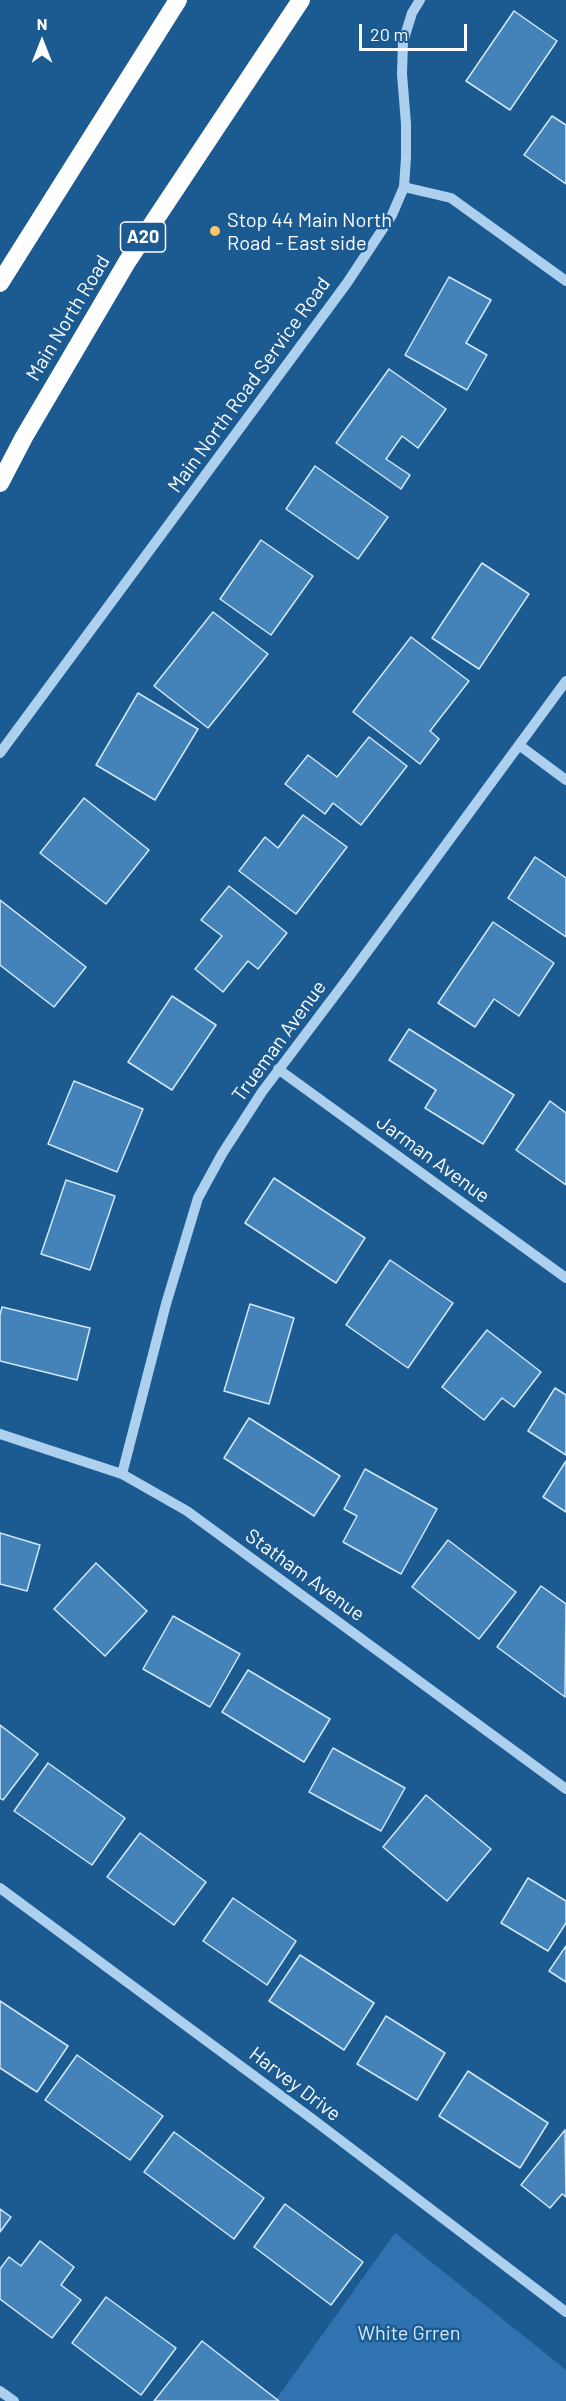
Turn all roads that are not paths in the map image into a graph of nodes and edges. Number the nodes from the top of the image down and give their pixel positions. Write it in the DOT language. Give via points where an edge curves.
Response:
graph roads {
  1 [pos="178,0"];
  2 [pos="301,0"];
  3 [pos="420,0"];
  4 [pos="404,187"];
  5 [pos="566,281"];
  6 [pos="0,283"];
  7 [pos="0,483"];
  8 [pos="566,681"];
  9 [pos="519,745"];
  10 [pos="0,753"];
  11 [pos="566,780"];
  12 [pos="278,1069"];
  13 [pos="566,1278"];
  14 [pos="0,1434"];
  15 [pos="122,1474"];
  16 [pos="566,1789"];
  17 [pos="0,1888"];
  18 [pos="566,2312"];
  19 [pos="0,2391"];
  20 [pos="14,2401"];
  1 -- 6 [label="highway"];
  2 -- 7 [label="highway, Main North Road / A20" via="127,261"];
  3 -- 4 [label="street, Main North Road Service Road" via="403,42"];
  4 -- 5 [label="street" via="451,198"];
  4 -- 10 [label="street, Main North Road Service Road" via="392,215 346,283"];
  8 -- 9 [label="street, Trueman Avenue"];
  9 -- 11 [label="street"];
  9 -- 12 [label="street, Trueman Avenue"];
  12 -- 13 [label="street, Jarman Avenue"];
  12 -- 15 [label="street, Trueman Avenue" via="227,1145 198,1198"];
  14 -- 15 [label="street, Statham Avenue"];
  15 -- 16 [label="street, Statham Avenue" via="187,1511"];
  17 -- 18 [label="street, Harvey Drive"];
  19 -- 20 [label="street"];
}
